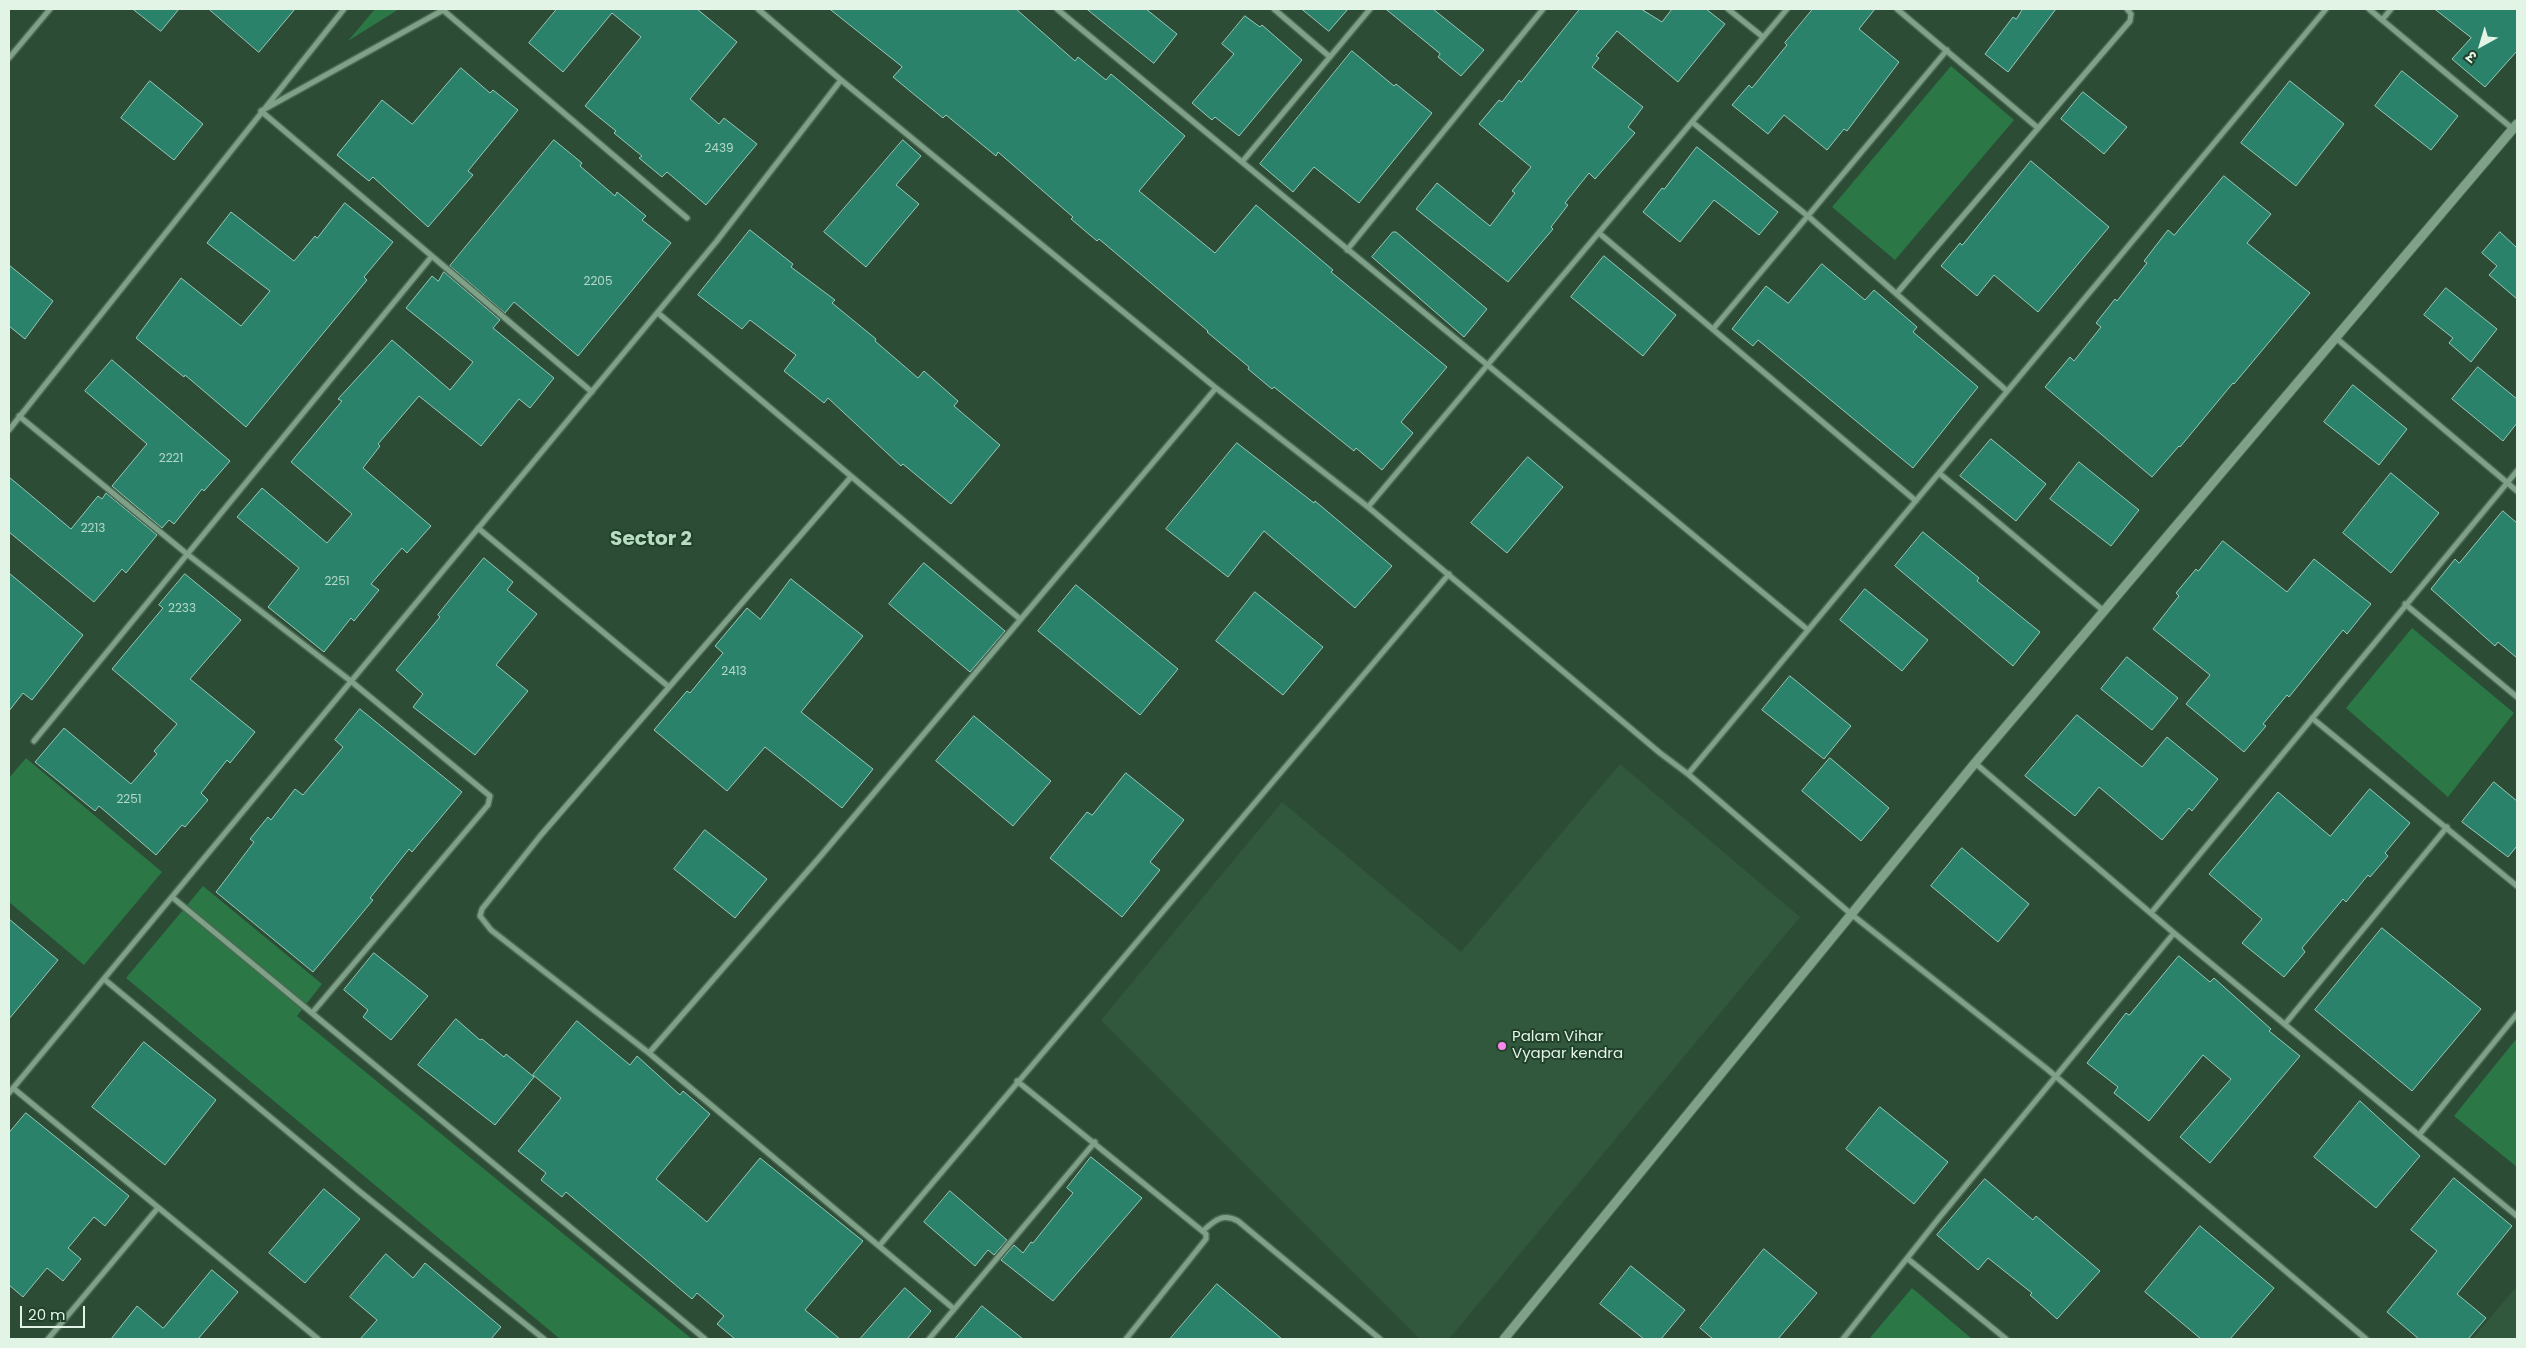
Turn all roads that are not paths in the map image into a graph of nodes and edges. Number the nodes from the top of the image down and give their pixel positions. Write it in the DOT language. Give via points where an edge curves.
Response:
graph roads {
  1 [pos="50,9"];
  2 [pos="344,9"];
  3 [pos="444,9"];
  4 [pos="758,9"];
  5 [pos="1057,9"];
  6 [pos="1274,9"];
  7 [pos="1370,9"];
  8 [pos="1543,9"];
  9 [pos="1728,9"];
  10 [pos="1787,9"];
  11 [pos="1897,9"];
  12 [pos="2127,9"];
  13 [pos="2326,9"];
  14 [pos="2369,9"];
  15 [pos="2391,9"];
  16 [pos="2382,20"];
  17 [pos="1763,37"];
  18 [pos="1947,50"];
  19 [pos="1330,57"];
  20 [pos="9,58"];
  21 [pos="842,80"];
  22 [pos="261,110"];
  23 [pos="1692,122"];
  24 [pos="2515,127"];
  25 [pos="2038,128"];
  26 [pos="1242,162"];
  27 [pos="1809,217"];
  28 [pos="687,218"];
  29 [pos="1599,233"];
  30 [pos="1347,250"];
  31 [pos="432,256"];
  32 [pos="1897,293"];
  33 [pos="658,313"];
  34 [pos="1713,329"];
  35 [pos="2336,338"];
  36 [pos="1488,366"];
  37 [pos="1216,388"];
  38 [pos="2007,391"];
  39 [pos="592,392"];
  40 [pos="20,416"];
  41 [pos="9,430"];
  42 [pos="2517,471"];
  43 [pos="1939,473"];
  44 [pos="851,476"];
  45 [pos="2507,483"];
  46 [pos="2517,491"];
  47 [pos="1916,501"];
  48 [pos="1368,507"];
  49 [pos="478,528"];
  50 [pos="188,554"];
  51 [pos="1449,574"];
  52 [pos="2405,604"];
  53 [pos="2105,612"];
  54 [pos="1020,619"];
  55 [pos="1808,630"];
  56 [pos="352,682"];
  57 [pos="669,687"];
  58 [pos="2517,697"];
  59 [pos="2312,718"];
  60 [pos="34,741"];
  61 [pos="1975,763"];
  62 [pos="1688,774"];
  63 [pos="2447,828"];
  64 [pos="2517,886"];
  65 [pos="172,897"];
  66 [pos="2151,913"];
  67 [pos="1851,914"];
  68 [pos="2174,933"];
  69 [pos="104,979"];
  70 [pos="312,1013"];
  71 [pos="2517,1014"];
  72 [pos="2285,1024"];
  73 [pos="649,1053"];
  74 [pos="2056,1077"];
  75 [pos="1017,1081"];
  76 [pos="13,1088"];
  77 [pos="9,1093"];
  78 [pos="2419,1135"];
  79 [pos="1095,1142"];
  80 [pos="157,1209"];
  81 [pos="2517,1216"];
  82 [pos="1204,1230"];
  83 [pos="879,1246"];
  84 [pos="1908,1259"];
  85 [pos="954,1309"];
  86 [pos="48,1339"];
  87 [pos="318,1339"];
  88 [pos="544,1339"];
  89 [pos="705,1339"];
  90 [pos="929,1339"];
  91 [pos="1126,1339"];
  92 [pos="1380,1339"];
  93 [pos="1504,1339"];
  94 [pos="1843,1339"];
  95 [pos="2006,1339"];
  96 [pos="2366,1339"];
  1 -- 20 [label="street"];
  2 -- 22 [label="street"];
  3 -- 22 [label="street"];
  3 -- 28 [label="street"];
  4 -- 21 [label="street"];
  5 -- 26 [label="street"];
  6 -- 19 [label="street"];
  7 -- 19 [label="street"];
  8 -- 30 [label="street"];
  9 -- 17 [label="street"];
  10 -- 17 [label="street"];
  11 -- 18 [label="street"];
  12 -- 25 [label="street" via="2130,21"];
  13 -- 38 [label="street"];
  14 -- 16 [label="street"];
  15 -- 16 [label="street"];
  16 -- 24 [label="street"];
  17 -- 23 [label="street"];
  18 -- 25 [label="street"];
  18 -- 27 [label="street"];
  19 -- 26 [label="street"];
  21 -- 33 [label="street"];
  21 -- 37 [label="street"];
  22 -- 31 [label="street"];
  22 -- 40 [label="street"];
  23 -- 27 [label="street"];
  23 -- 29 [label="street"];
  24 -- 35 [label="street"];
  25 -- 32 [label="street"];
  26 -- 30 [label="street"];
  27 -- 32 [label="street"];
  27 -- 34 [label="street"];
  29 -- 34 [label="street"];
  29 -- 36 [label="street"];
  30 -- 36 [label="street"];
  31 -- 39 [label="street"];
  31 -- 50 [label="street"];
  32 -- 38 [label="street"];
  33 -- 39 [label="street"];
  33 -- 44 [label="street"];
  34 -- 47 [label="street"];
  35 -- 45 [label="street"];
  35 -- 53 [label="street"];
  36 -- 48 [label="street"];
  36 -- 55 [label="street"];
  37 -- 48 [label="street"];
  37 -- 54 [label="street"];
  38 -- 43 [label="street"];
  39 -- 49 [label="street"];
  40 -- 41 [label="street"];
  40 -- 50 [label="street"];
  42 -- 45 [label="street"];
  43 -- 47 [label="street"];
  43 -- 53 [label="street"];
  44 -- 54 [label="street"];
  44 -- 57 [label="street"];
  45 -- 46 [label="street"];
  45 -- 52 [label="street"];
  47 -- 55 [label="street"];
  48 -- 51 [label="street"];
  49 -- 56 [label="street"];
  49 -- 57 [label="street"];
  50 -- 56 [label="street"];
  50 -- 60 [label="street"];
  51 -- 62 [label="street"];
  51 -- 75 [label="street"];
  52 -- 58 [label="street"];
  52 -- 59 [label="street"];
  53 -- 61 [label="street"];
  54 -- 73 [label="street" via="820,858"];
  55 -- 62 [label="street"];
  56 -- 65 [label="street"];
  56 -- 70 [label="street" via="487,792 490,801"];
  57 -- 73 [label="street" via="541,835 482,908 480,916 490,930"];
  59 -- 63 [label="street"];
  59 -- 66 [label="street"];
  61 -- 66 [label="street"];
  61 -- 67 [label="street"];
  62 -- 67 [label="street"];
  63 -- 64 [label="street"];
  63 -- 72 [label="street"];
  65 -- 69 [label="street"];
  65 -- 70 [label="street"];
  66 -- 68 [label="street"];
  67 -- 74 [label="street"];
  67 -- 93 [label="street"];
  68 -- 72 [label="street"];
  68 -- 74 [label="street"];
  69 -- 76 [label="street"];
  69 -- 88 [label="street" via="359,1191"];
  70 -- 89 [label="street"];
  71 -- 78 [label="street"];
  72 -- 78 [label="street"];
  73 -- 83 [label="street"];
  74 -- 84 [label="street"];
  74 -- 96 [label="street"];
  75 -- 79 [label="street"];
  75 -- 83 [label="street"];
  76 -- 77 [label="street"];
  76 -- 80 [label="street"];
  78 -- 81 [label="street"];
  79 -- 82 [label="street"];
  79 -- 85 [label="street"];
  80 -- 86 [label="street"];
  80 -- 87 [label="street"];
  82 -- 91 [label="street" via="1206,1239"];
  82 -- 92 [label="street" via="1217,1218 1238,1221"];
  83 -- 85 [label="street"];
  84 -- 94 [label="street"];
  84 -- 95 [label="street"];
  85 -- 90 [label="street"];
}
